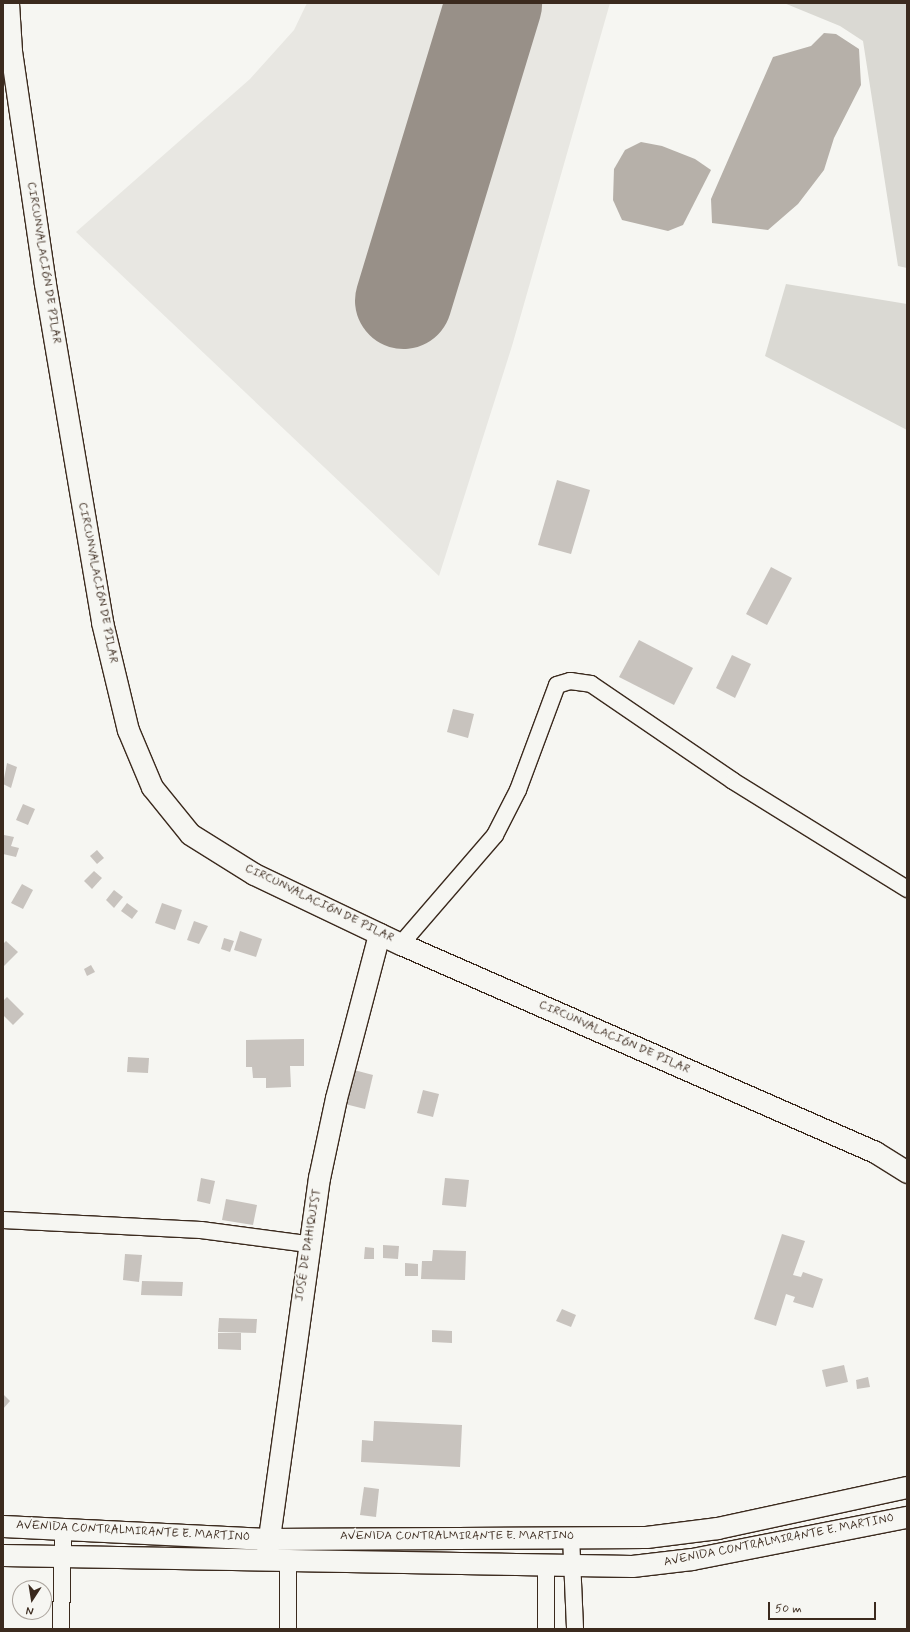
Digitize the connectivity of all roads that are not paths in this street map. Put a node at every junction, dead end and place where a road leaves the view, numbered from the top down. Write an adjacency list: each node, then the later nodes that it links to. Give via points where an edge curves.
1 (8, 3): 3 (main road, CIRCUNVALACIÓN DE PILAR, via 11,51 45,284 102,622 128,730 152,787 190,834 254,874)
2 (907, 889): 4 (street, via 733,781 597,687 570,681 557,685 518,790 495,835)
3 (379, 934): 4 (main road, CIRCUNVALACIÓN DE PILAR); 7 (main road, JOSÉ DE DAHIQUIST, via 336,1098)
4 (402, 944): 5 (main road, CIRCUNVALACIÓN DE PILAR, via 875,1152)
5 (907, 1172)
6 (3, 1220): 7 (street, via 201,1230)
7 (308, 1244): 13 (main road, JOSÉ DE DAHIQUIST)
8 (907, 1487): 12 (main road, AVENIDA CONTRALMIRANTE E. MARTINO, via 681,1534)
9 (907, 1517): 19 (main road, AVENIDA CONTRALMIRANTE E. MARTINO, via 692,1559 632,1566)
10 (3, 1526): 11 (main road, AVENIDA CONTRALMIRANTE E. MARTINO)
11 (63, 1528): 13 (main road, AVENIDA CONTRALMIRANTE E. MARTINO); 15 (street)
12 (571, 1536): 13 (main road, AVENIDA CONTRALMIRANTE E. MARTINO); 19 (street)
13 (267, 1539): 16 (main road, JOSÉ DE DAHIQUIST)
14 (3, 1555): 15 (main road, AVENIDA CONTRALMIRANTE E. MARTINO)
15 (62, 1555): 16 (main road, AVENIDA CONTRALMIRANTE E. MARTINO); 20 (street)
16 (267, 1561): 17 (main road, AVENIDA CONTRALMIRANTE E. MARTINO)
17 (288, 1561): 18 (main road, AVENIDA CONTRALMIRANTE E. MARTINO); 21 (street)
18 (546, 1567): 19 (main road, AVENIDA CONTRALMIRANTE E. MARTINO); 22 (street)
19 (571, 1568): 23 (street)
20 (61, 1629)
21 (288, 1629)
22 (546, 1629)
23 (575, 1629)

